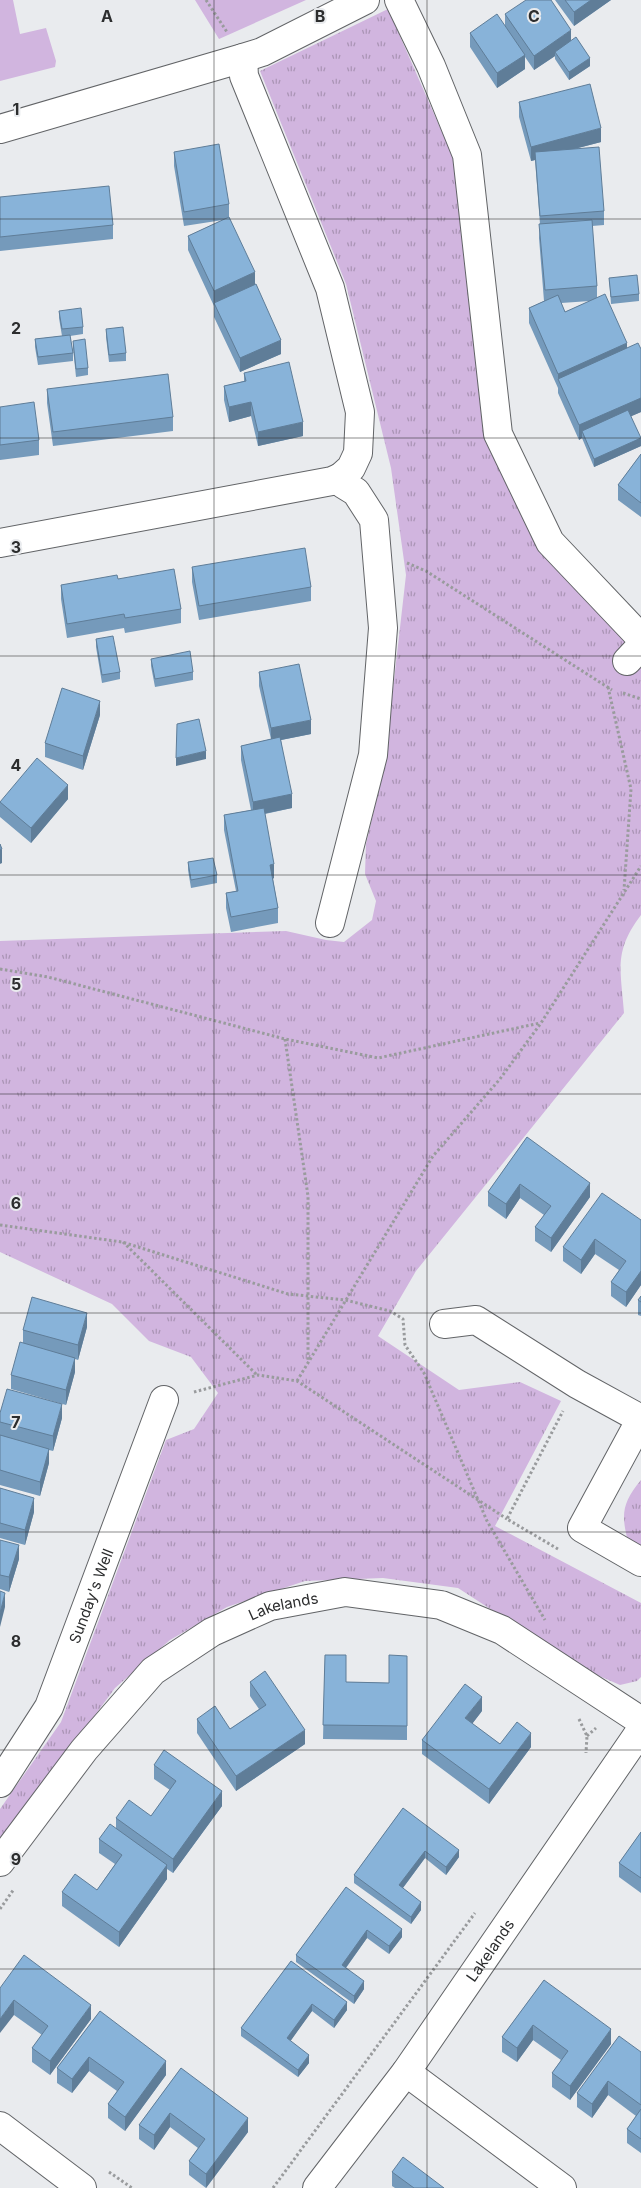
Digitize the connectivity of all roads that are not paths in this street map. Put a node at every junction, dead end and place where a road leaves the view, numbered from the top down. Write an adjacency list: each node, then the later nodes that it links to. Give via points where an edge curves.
1 (364, 0): 3 (street, via 262,52)
2 (399, 0): 7 (street, via 432,66 467,155 498,434 550,542)
3 (243, 58): 4 (street); 5 (street, via 244,76 330,288 360,412 358,453 351,468)
4 (0, 129)
5 (341, 477): 6 (street); 8 (street, via 343,484 356,492 374,520 383,628 373,755)
6 (0, 542)
7 (641, 638)
8 (330, 923)
9 (444, 1324): 11 (street, via 476,1320 577,1384)
10 (164, 1400): 15 (street, Sunday's Well, via 50,1707)
11 (641, 1419): 12 (street, via 582,1528)
12 (641, 1562)
13 (641, 1721): 16 (street, Lakelands, via 502,1630 441,1605 346,1592 270,1606 212,1632 153,1671 84,1750)
14 (641, 1730): 17 (street, Lakelands)
15 (0, 1783)
16 (0, 1862)
17 (406, 2072): 20 (street, Lakelands); 21 (street)
18 (0, 2126): 19 (street)
19 (82, 2188)
20 (317, 2188)
21 (562, 2188)

